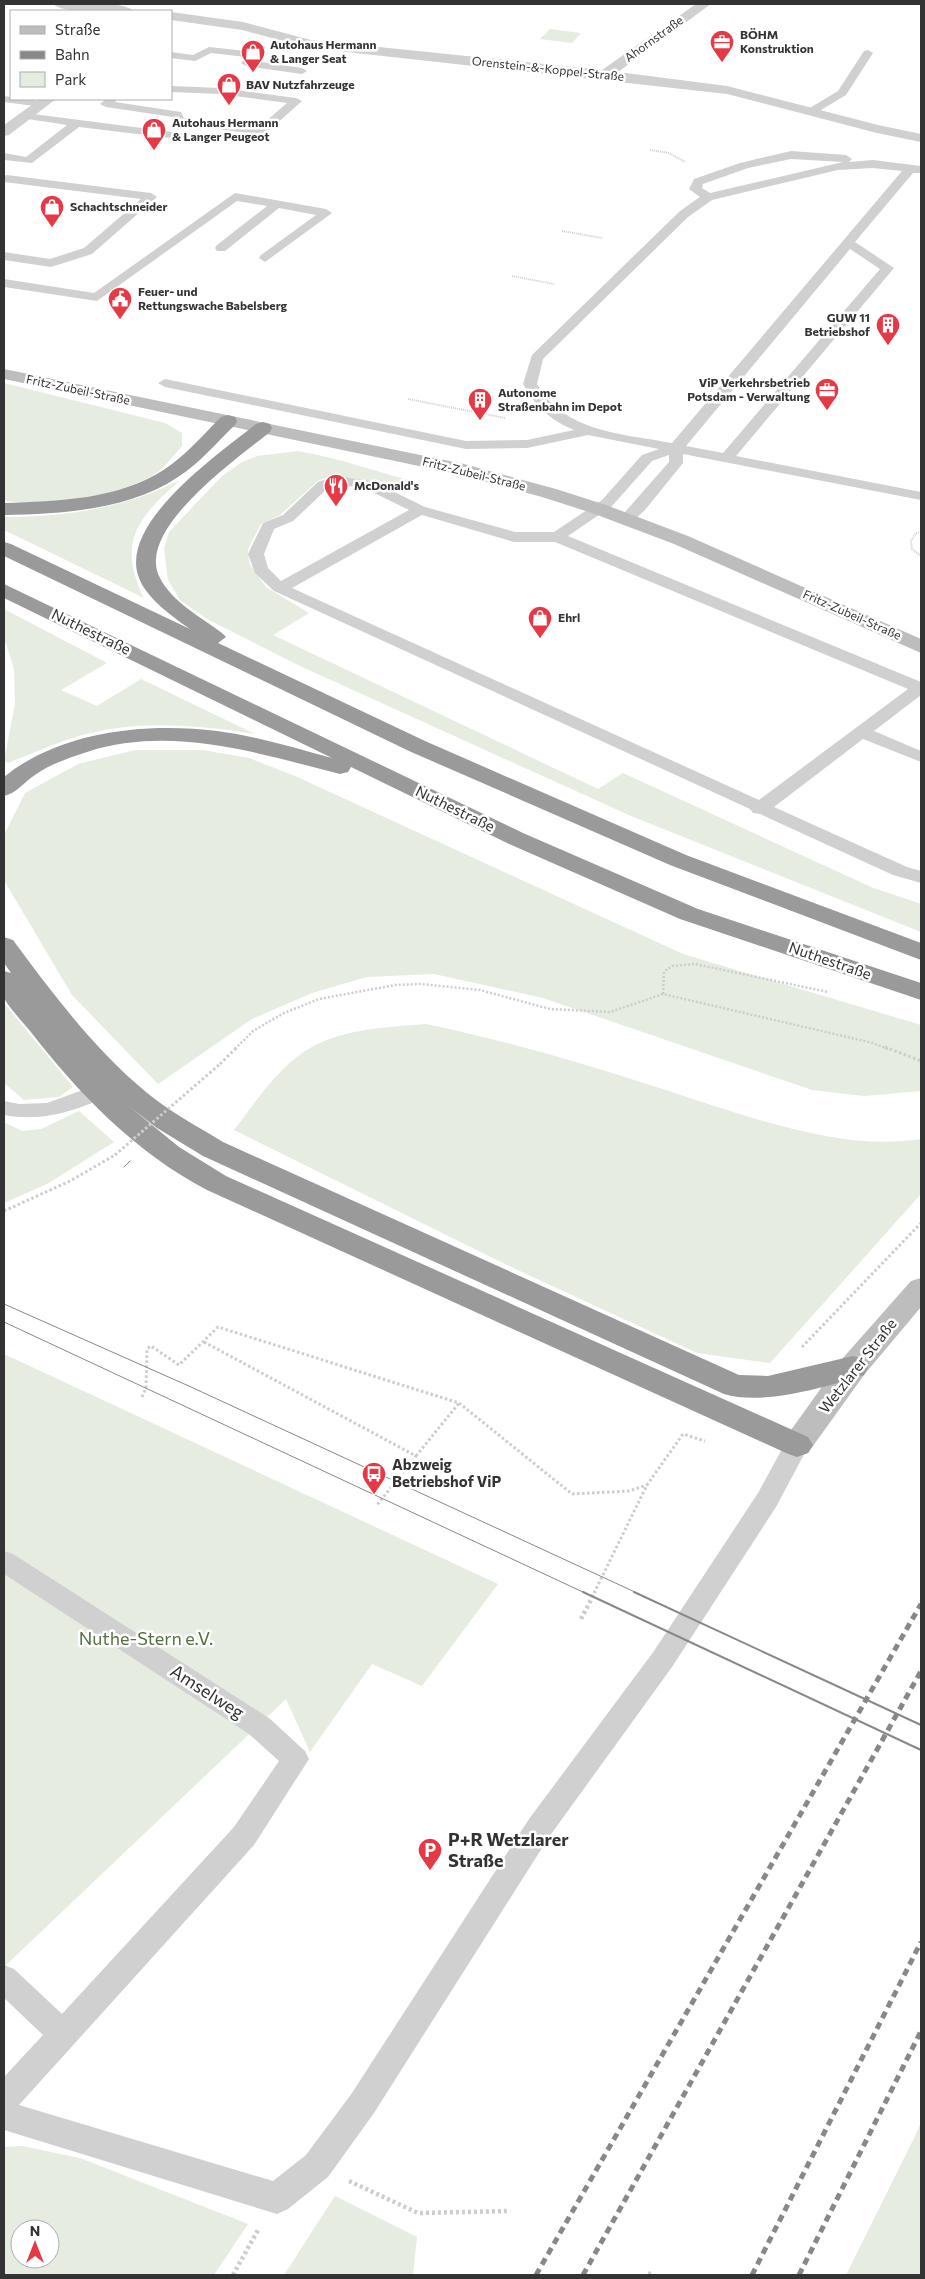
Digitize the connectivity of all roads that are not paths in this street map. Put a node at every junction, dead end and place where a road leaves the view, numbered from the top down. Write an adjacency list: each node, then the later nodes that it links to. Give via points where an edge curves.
1 (62, 4): 4 (street)
2 (191, 4): 5 (street)
3 (704, 4): 9 (street, Ahornstraße)
4 (117, 10)
5 (172, 17): 9 (street, Orenstein-&-Koppel-Straße, via 243,26 310,44)
6 (868, 53): 14 (lane, via 842,93)
7 (172, 55): 8 (lane, via 194,58 208,50 254,55 246,63)
8 (302, 71)
9 (605, 75): 14 (street, Orenstein-&-Koppel-Straße, via 727,90)
10 (172, 89): 12 (lane, via 220,91 296,101 261,132 180,121 176,114 106,104)
11 (24, 100): 13 (lane)
12 (111, 100)
13 (45, 101): 15 (street)
14 (812, 111): 18 (street, Orenstein-&-Koppel-Straße)
15 (25, 116): 16 (lane); 17 (street)
16 (78, 123): 19 (lane); 20 (lane, via 28,161)
17 (4, 132)
18 (921, 138)
19 (213, 140)
20 (4, 157)
21 (873, 164): 22 (lane); 24 (lane, via 838,166); 24 (lane, via 815,155 789,155 698,182 695,189)
22 (916, 170): 26 (lane)
23 (5, 180): 28 (lane, via 150,198 88,252 51,263)
24 (708, 197): 35 (lane, via 684,214 536,358 530,384 539,402 556,417)
25 (276, 204): 27 (lane); 29 (lane, via 326,213); 30 (lane, via 235,198 97,298)
26 (847, 242): 36 (lane); 37 (lane, via 888,268)
27 (221, 248)
28 (4, 256)
29 (265, 258)
30 (4, 283)
31 (4, 374): 33 (street, Fritz-Zubeil-Straße)
32 (165, 383): 35 (lane, via 466,445 500,448 562,439)
33 (228, 421): 34 (street, Fritz-Zubeil-Straße); 39 (highway, via 171,474 150,484 87,503)
34 (263, 428): 40 (street, Fritz-Zubeil-Straße, via 464,470); 48 (highway, via 198,482 164,516 146,546 147,575 163,598)
35 (588, 431): 36 (lane)
36 (676, 448): 37 (lane); 40 (lane, via 647,458 613,498); 42 (lane, via 676,463)
37 (727, 457): 38 (lane)
38 (921, 496)
39 (4, 509)
40 (599, 509): 42 (street, Fritz-Zubeil-Straße); 43 (lane)
41 (420, 510): 43 (lane, via 514,537); 45 (lane); 45 (lane, via 367,484 335,480 323,485 288,518 268,526 256,554 261,570)
42 (626, 520): 47 (street, Fritz-Zubeil-Straße, via 760,573)
43 (557, 537): 49 (lane)
44 (4, 548): 48 (highway)
45 (280, 588): 54 (lane)
46 (4, 590): 52 (highway, Nuthestraße)
47 (921, 646)
48 (264, 674): 57 (highway, via 417,746 678,860)
49 (920, 688): 50 (lane)
50 (862, 732): 51 (lane); 54 (lane)
51 (921, 757)
52 (408, 786): 53 (highway, via 244,742 195,736 138,736 91,744 47,757 14,777); 59 (highway, Nuthestraße, via 515,838 690,914)
53 (4, 789)
54 (759, 808): 55 (lane, via 900,871)
55 (921, 877)
56 (4, 945): 60 (highway, via 92,1056)
57 (921, 952)
58 (4, 979): 60 (highway, via 22,1005)
59 (921, 992)
60 (109, 1088): 61 (lane, via 57,1110 29,1113); 63 (highway, via 213,1149 735,1386 768,1386); 64 (highway, via 138,1132 199,1173)
61 (4, 1108)
62 (921, 1288): 63 (street, Wetzlarer Straße)
63 (854, 1367): 64 (street, Wetzlarer Straße)
64 (797, 1445): 69 (lane, via 767,1500 663,1660 539,1828 363,2104 317,2166 277,2198)
65 (4, 1560): 67 (lane, Amselweg, via 259,1726 295,1759 244,1836)
66 (4, 1979): 67 (lane)
67 (63, 2034): 68 (lane)
68 (4, 2099)
69 (4, 2115)

